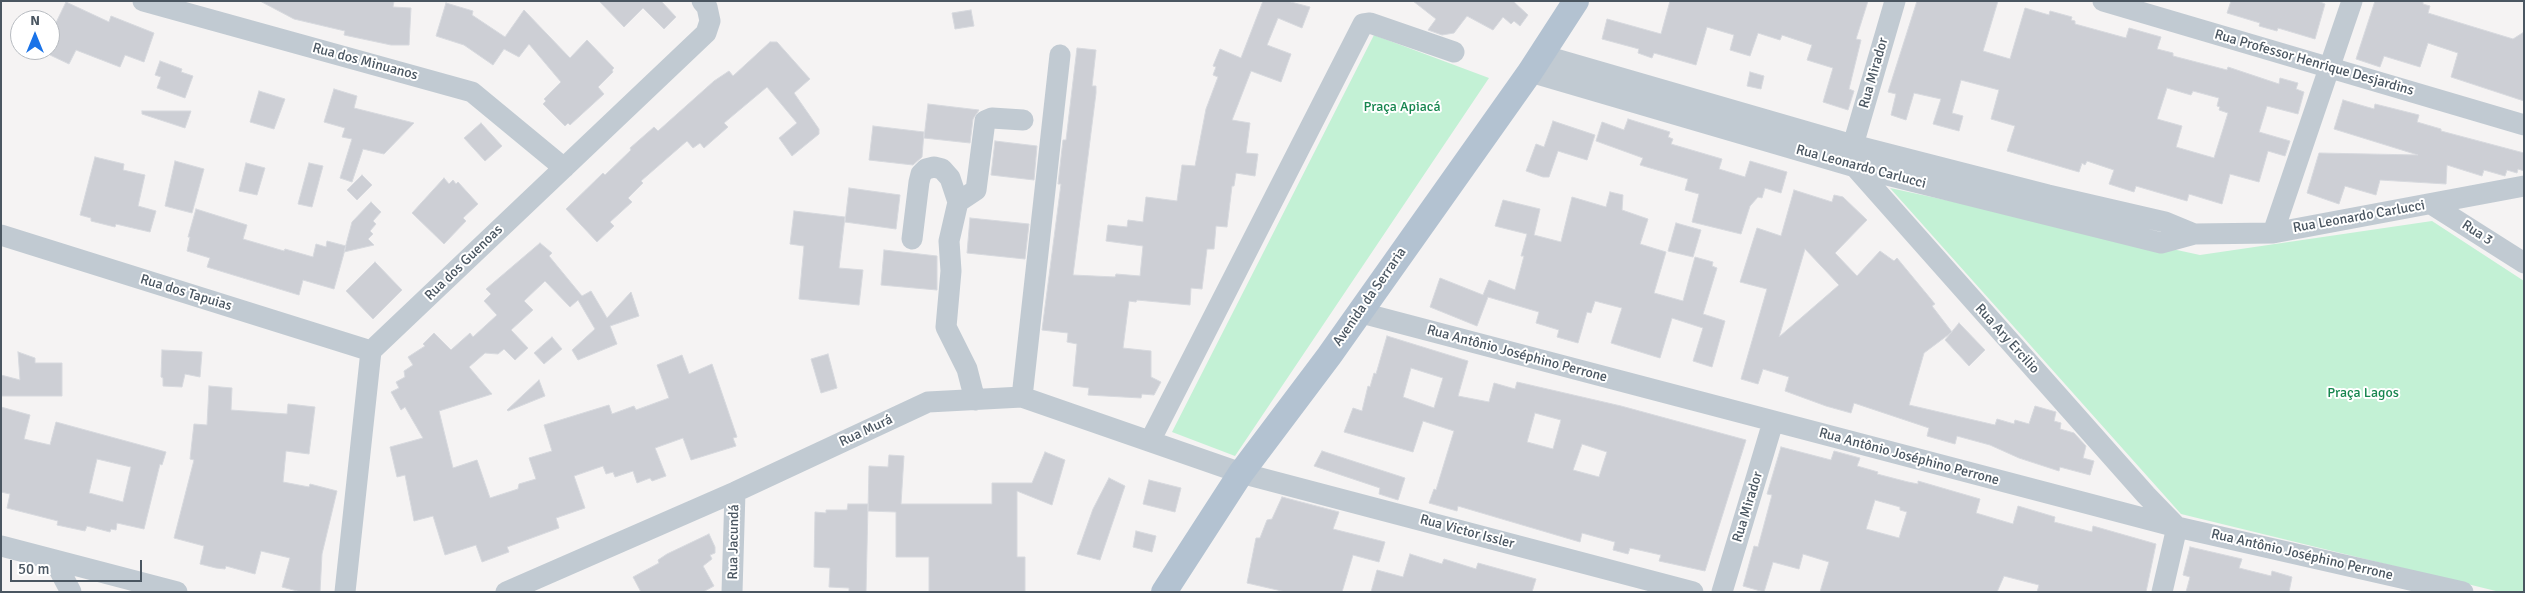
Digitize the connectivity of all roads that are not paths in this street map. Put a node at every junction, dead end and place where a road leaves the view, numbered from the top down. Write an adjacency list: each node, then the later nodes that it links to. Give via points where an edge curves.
1 (143, 1): 15 (street, Rua dos Minuanos, via 472,92)
2 (702, 1): 15 (street, Rua dos Guenoas, via 710,20 706,33)
3 (1576, 1): 9 (main road, Avenida da Serraria)
4 (1895, 1): 13 (street, Rua Mirador)
5 (2103, 1): 10 (street, Rua Professor Henrique Desjardins)
6 (2352, 1): 10 (street)
7 (1454, 52): 29 (street, via 1370,23 1360,27)
8 (1060, 55): 26 (street)
9 (1536, 63): 13 (street, Rua Leonardo Carlucci); 14 (street, Rua Leonardo Carlucci); 24 (main road, Avenida da Serraria)
10 (2330, 67): 12 (street, Rua Professor Henrique Desjardins); 19 (street)
11 (1023, 120): 17 (street, via 992,118 985,121 976,190)
12 (2524, 125)
13 (1853, 145): 14 (street); 20 (street, Rua Leonardo Carlucci, via 2165,222)
14 (1855, 167): 20 (street, Rua Leonardo Carlucci, via 2161,243); 32 (street, Rua Ary Ercilio)
15 (564, 168): 25 (street, Rua dos Guenoas)
16 (2524, 186): 18 (street, Rua Leonardo Carlucci)
17 (958, 202): 22 (street, via 950,178 942,169 926,169 920,182); 27 (street, via 948,242 950,270 946,324 967,368)
18 (2431, 204): 19 (street, Rua Leonardo Carlucci); 23 (street, Rua 3)
19 (2273, 233): 20 (street, Rua Leonardo Carlucci)
20 (2194, 234)
21 (1, 235): 25 (street, Rua dos Tapuias)
22 (912, 239)
23 (2524, 263)
24 (1358, 312): 28 (street, Rua Antônio Joséphino Perrone); 30 (main road, Avenida da Serraria)
25 (371, 352): 37 (street)
26 (1022, 397): 27 (street, Rua Murá); 29 (street, Rua Murá)
27 (974, 400): 31 (street, Rua Murá, via 928,402)
28 (1773, 422): 32 (street, Rua Antônio Joséphino Perrone); 42 (street, Rua Mirador)
29 (1150, 441): 30 (street, Rua Murá)
30 (1241, 473): 40 (main road, Avenida da Serraria); 41 (street, Rua Victor Issler)
31 (735, 492): 38 (street, Rua Murá); 39 (street, Rua Jacundá)
32 (2177, 527): 43 (street); 44 (street, Rua Antônio Joséphino Perrone)
33 (1, 546): 34 (street)
34 (54, 560): 35 (street); 36 (street)
35 (71, 592)
36 (177, 592)
37 (345, 592)
38 (506, 592)
39 (732, 592)
40 (1164, 592)
41 (1693, 592)
42 (1722, 592)
43 (2162, 592)
44 (2463, 592)

